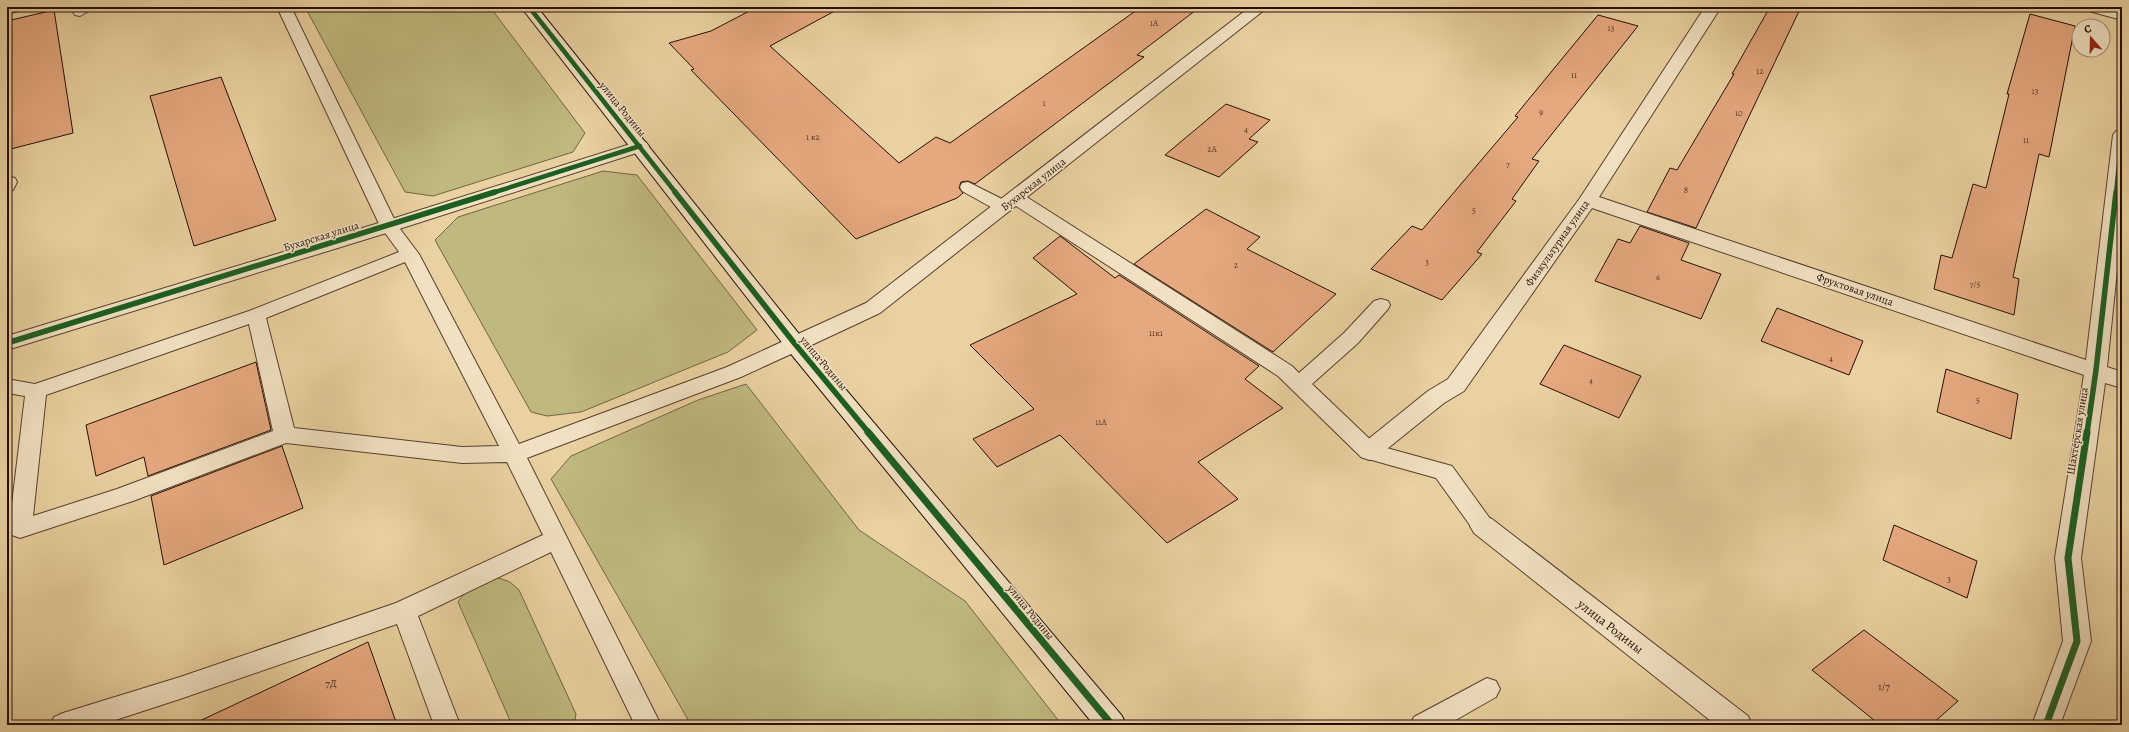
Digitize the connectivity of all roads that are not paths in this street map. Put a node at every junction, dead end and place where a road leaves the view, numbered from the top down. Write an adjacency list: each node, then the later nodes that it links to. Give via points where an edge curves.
1 (17, 7): 7 (lane)
2 (284, 7): 16 (lane)
3 (529, 7): 10 (street, улица Родины)
4 (1260, 7): 15 (street, Бухарская улица)
5 (1713, 7): 14 (street, Физкультурная улица)
6 (2090, 7): 8 (street)
7 (7, 10)
8 (2122, 15)
9 (2122, 135): 22 (street, Шахтёрская улица)
10 (640, 146): 16 (street, Бухарская улица); 21 (street, улица Родины)
11 (7, 181): 12 (lane)
12 (7, 186)
13 (968, 188): 15 (lane)
14 (1588, 200): 22 (street, Фруктовая улица); 28 (street, Физкультурная улица, via 1456,385 1436,397)
15 (1010, 202): 21 (street, Бухарская улица, via 873,308); 24 (lane, via 1285,371)
16 (389, 226): 17 (lane); 20 (street, Бухарская улица)
17 (410, 254): 19 (lane); 29 (lane)
18 (1381, 305): 24 (lane, via 1351,338)
19 (256, 315): 26 (lane); 27 (lane)
20 (7, 343)
21 (795, 344): 29 (lane, via 734,372); 37 (street, улица Родины)
22 (2096, 370): 23 (street, Фруктовая улица); 40 (street, Шахтёрская улица, via 2068,558 2077,641)
23 (2122, 380)
24 (1299, 384): 28 (lane)
25 (7, 386): 26 (lane)
26 (36, 391): 27 (lane, via 20,530 124,495)
27 (285, 435): 29 (lane, via 462,455)
28 (1369, 451): 30 (lane, via 1444,472)
29 (514, 454): 31 (lane)
30 (1483, 526): 39 (street, улица Родины)
31 (556, 539): 32 (lane); 36 (lane)
32 (404, 611): 34 (lane, via 180,688); 35 (lane)
33 (1486, 689): 38 (lane)
34 (63, 725)
35 (447, 725)
36 (648, 725)
37 (1112, 725)
38 (1423, 725)
39 (1738, 725)
40 (2046, 725)

